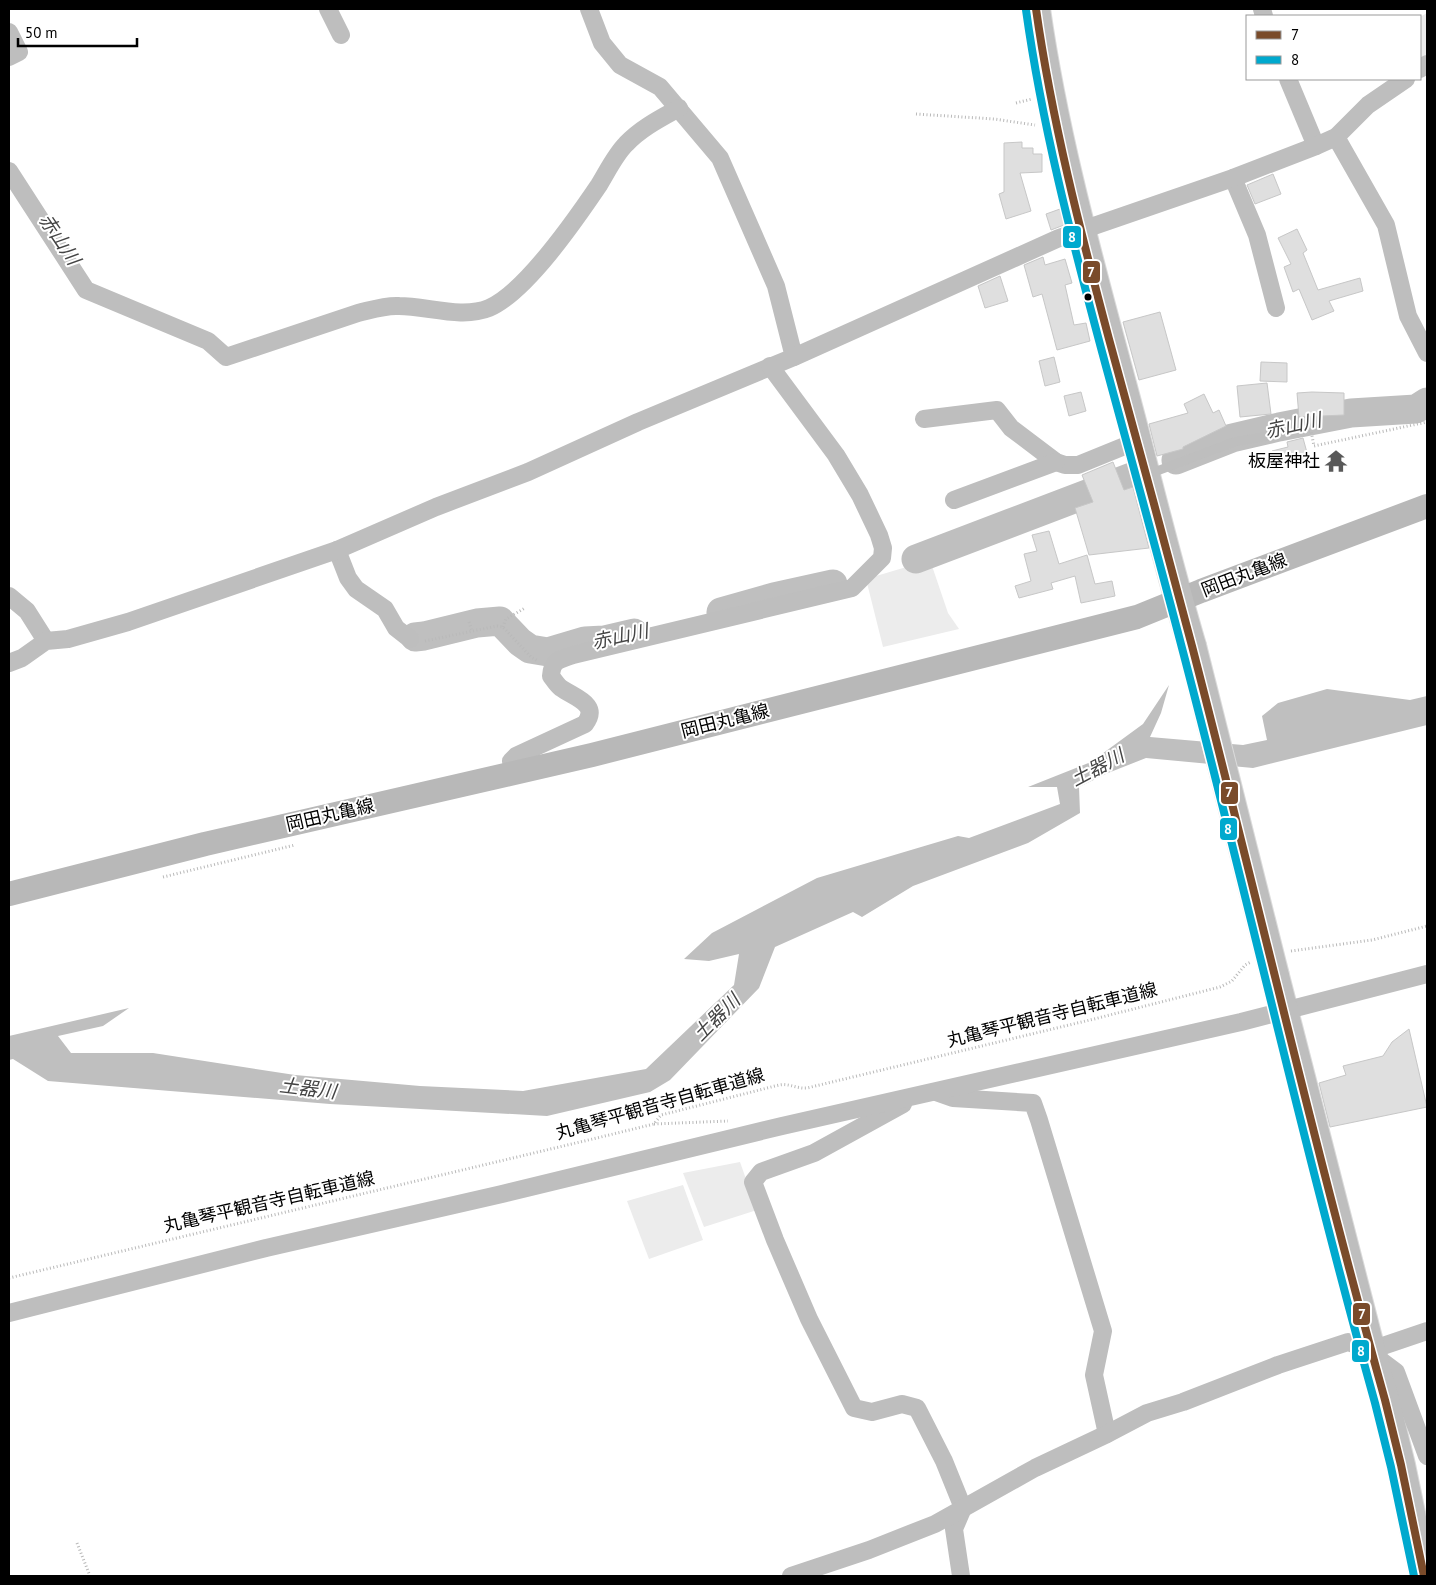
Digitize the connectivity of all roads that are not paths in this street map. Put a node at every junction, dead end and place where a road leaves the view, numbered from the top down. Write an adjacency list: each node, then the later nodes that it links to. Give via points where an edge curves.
1 (329, 9): 5 (street)
2 (589, 9): 9 (street, via 602,42 620,65 660,87)
3 (1036, 9): 14 (main road, via 1056,128)
4 (9, 32): 6 (street, via 19,52)
5 (341, 36)
6 (9, 57)
7 (1288, 80): 11 (street)
8 (1405, 80): 10 (street, via 1368,105)
9 (679, 108): 12 (street, via 625,144 582,210 524,282 487,309 459,312 398,306 380,308 226,357 208,341 86,290); 17 (street, via 720,158 776,286)
10 (1336, 137): 11 (street); 16 (street, via 1386,225 1408,316)
11 (1316, 146): 13 (street)
12 (9, 171)
13 (1233, 178): 14 (street); 15 (street, via 1257,235)
14 (1080, 231): 17 (street); 21 (main road)
15 (1276, 308)
16 (1427, 353)
17 (794, 357): 18 (street)
18 (770, 366): 26 (street, via 528,472); 32 (street, via 836,455 855,487 884,548 882,558 852,588 557,660 551,676 560,687 584,703 590,710 590,718 585,724 516,756 511,761)
19 (924, 419): 22 (street, via 997,410 1011,428)
20 (1291, 432): 23 (lane, via 1234,442)
21 (1137, 441): 22 (street, via 1078,465); 23 (main road)
22 (1056, 462): 24 (street)
23 (1146, 475): 28 (main road)
24 (954, 500)
25 (1427, 506): 28 (main road, 岡田丸亀線)
26 (337, 550): 29 (street, via 356,589 385,609 396,628); 30 (street, via 128,622)
27 (9, 596): 30 (street, via 26,611)
28 (1179, 601): 32 (main road, 岡田丸亀線, via 1137,617 592,755); 35 (main road, bridge)
29 (410, 639)
30 (46, 641): 31 (street)
31 (9, 663)
32 (513, 772): 33 (main road, 岡田丸亀線)
33 (9, 894)
34 (1427, 974): 35 (street)
35 (1283, 1010): 36 (street); 39 (main road)
36 (928, 1093): 37 (street, via 266,1248); 40 (street, via 953,1098 1033,1103 1103,1331 1094,1376); 42 (street, via 814,1154 761,1172 753,1182 808,1319 854,1408 872,1412 902,1404 917,1408)
37 (9, 1312)
38 (1427, 1331): 39 (street)
39 (1371, 1352): 40 (street, via 1348,1342 1147,1413); 41 (street, via 1396,1372); 45 (main road, via 1401,1465)
40 (1107, 1434): 42 (street, via 1035,1468)
41 (1427, 1456)
42 (963, 1508): 43 (street, via 910,1534); 44 (street, via 954,1528)
43 (791, 1576)
44 (961, 1576)
45 (1424, 1576)

